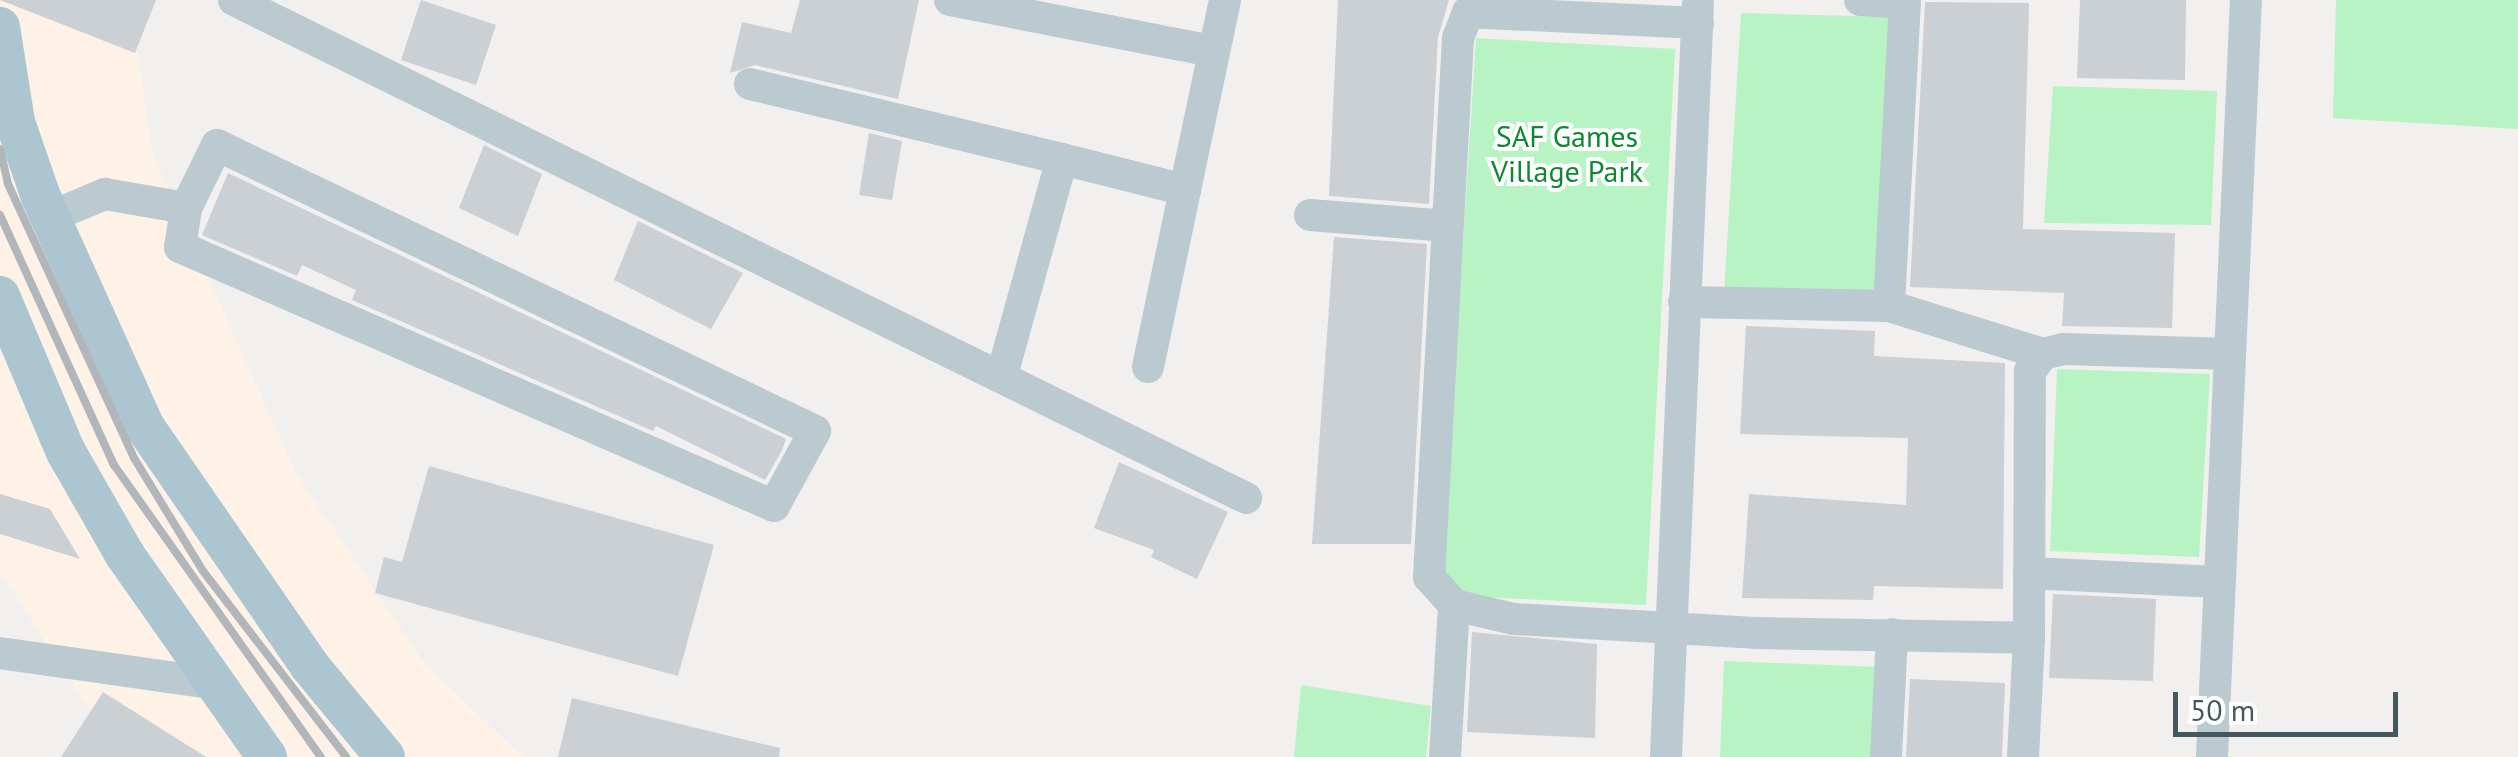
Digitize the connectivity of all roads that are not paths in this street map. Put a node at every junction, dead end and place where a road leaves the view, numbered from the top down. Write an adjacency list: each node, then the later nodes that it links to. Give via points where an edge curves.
1 (234, 0): 24 (street)
2 (950, 0): 10 (street)
3 (1224, 0): 10 (street)
4 (1860, 0): 6 (street)
5 (2246, 0): 22 (street)
6 (1909, 1): 20 (street)
7 (1469, 6): 8 (street); 17 (street, via 1458,38)
8 (1698, 11): 19 (street)
9 (0, 27): 16 (main road, via 15,122)
10 (1212, 51): 13 (street)
11 (750, 84): 12 (street)
12 (1062, 158): 13 (street); 24 (street)
13 (1185, 190): 23 (street)
14 (186, 208): 14 (street, via 180,247 774,506 815,431 217,144); 16 (street, via 105,194)
15 (1310, 216): 17 (street)
16 (50, 218): 35 (main road, via 146,427 310,665)
17 (1448, 226): 28 (street, via 1429,576)
18 (0, 296): 33 (main road, via 66,452 126,555)
19 (1684, 302): 20 (street); 29 (street)
20 (1889, 306): 21 (street)
21 (2043, 354): 22 (street); 26 (street, via 2030,371)
22 (2230, 354): 27 (street)
23 (1148, 367)
24 (1002, 375): 25 (street)
25 (1246, 498)
26 (2030, 572): 27 (street); 31 (street)
27 (2218, 582): 40 (street)
28 (1454, 605): 29 (street, via 1514,619); 36 (street)
29 (1669, 628): 30 (street); 37 (street)
30 (1892, 634): 31 (street); 38 (street)
31 (2028, 638): 39 (street)
32 (0, 653): 33 (street)
33 (219, 684): 34 (main road)
34 (267, 757)
35 (385, 757)
36 (1445, 757)
37 (1666, 757)
38 (1886, 757)
39 (2024, 757)
40 (2212, 757)

